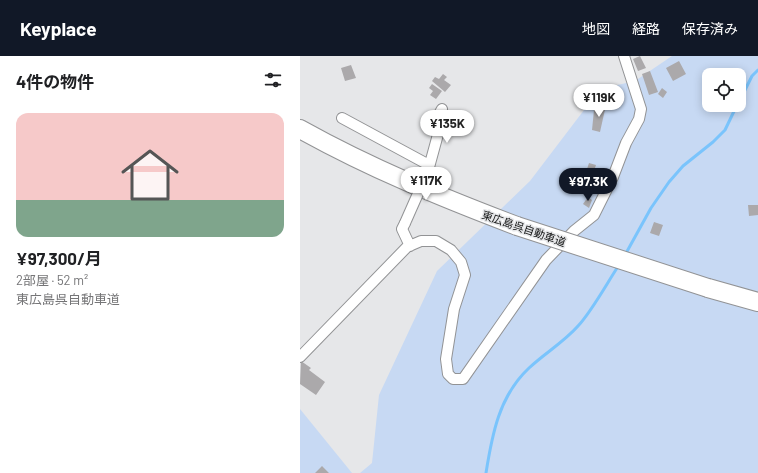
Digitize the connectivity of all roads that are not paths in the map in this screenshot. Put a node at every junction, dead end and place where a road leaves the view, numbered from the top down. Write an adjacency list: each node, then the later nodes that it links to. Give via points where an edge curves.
1 (624, 56): 6 (street, via 641,109 639,119 594,215 574,231 546,260 462,379 453,379 448,374 446,360 454,309 465,275 461,262 452,250 436,241 421,241)
2 (442, 109): 5 (street, via 437,118 440,127)
3 (342, 118): 5 (street)
4 (300, 129): 7 (highway, 東広島呉自動車道, bridge, via 376,169 458,204 518,226)
5 (428, 168): 6 (street, bridge, via 402,229)
6 (410, 246): 8 (street)
7 (758, 302)
8 (300, 357)

